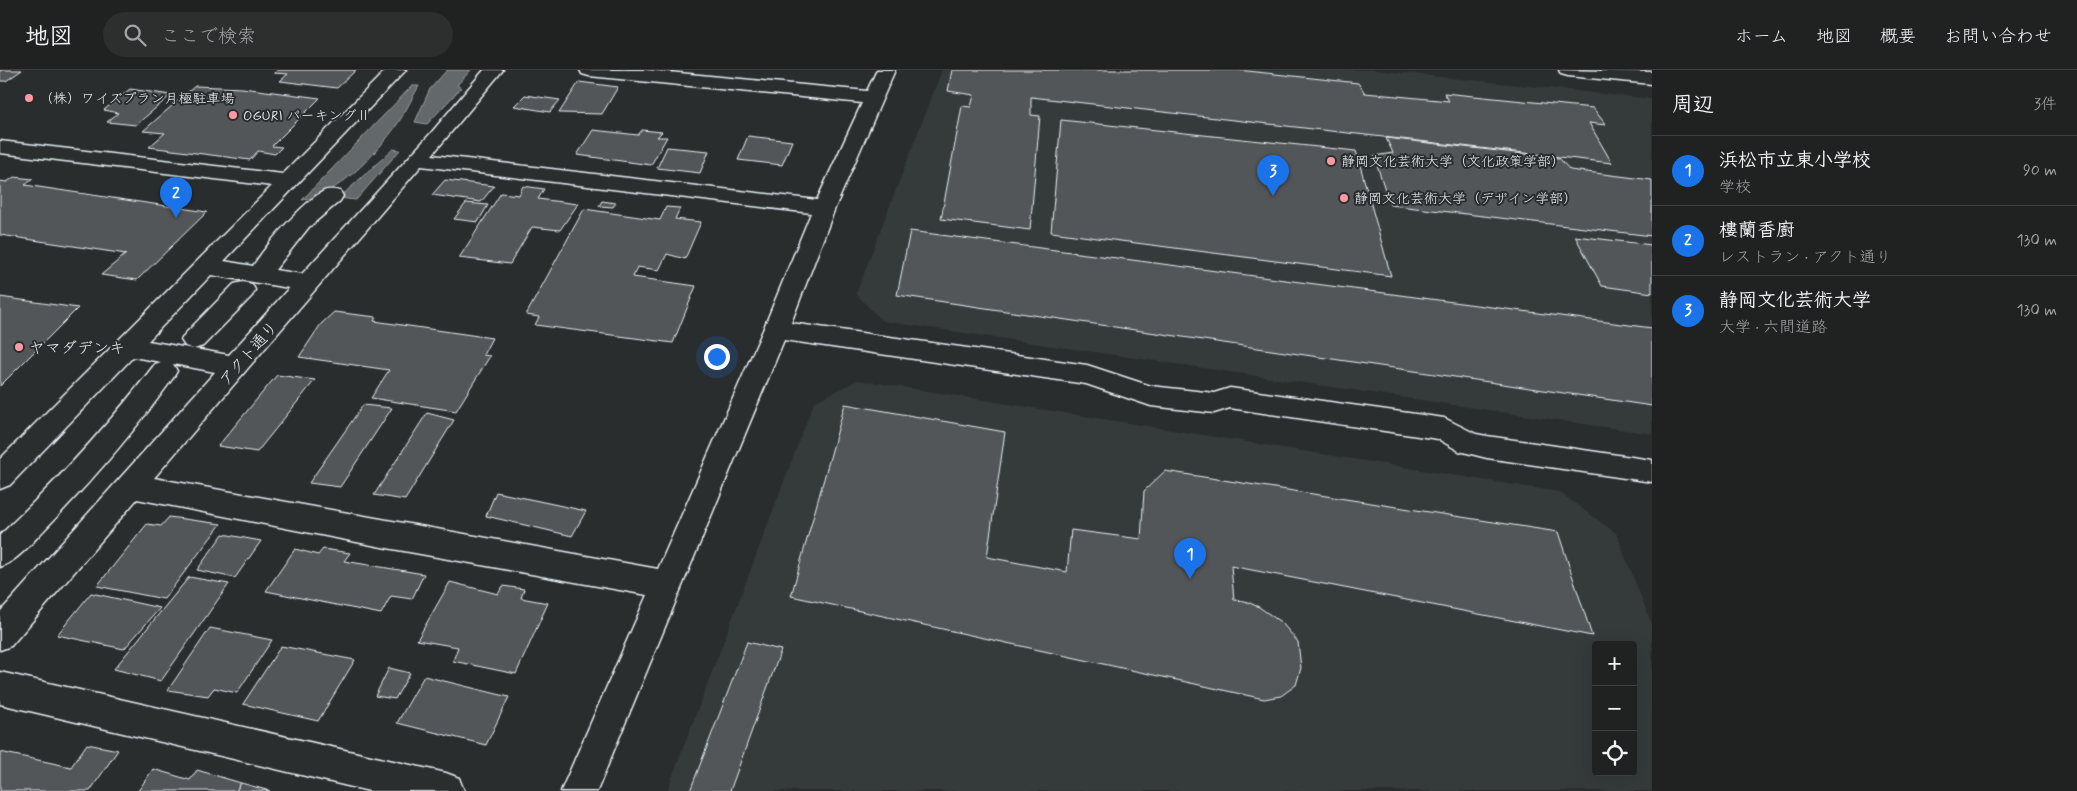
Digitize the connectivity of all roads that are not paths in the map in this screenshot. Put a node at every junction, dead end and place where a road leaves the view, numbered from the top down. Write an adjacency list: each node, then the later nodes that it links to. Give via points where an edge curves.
1 (398, 70): 10 (street)
2 (494, 70): 9 (street, アクト通り)
3 (589, 70): 7 (street)
4 (886, 70): 7 (street)
5 (1568, 70): 6 (street)
6 (1652, 78)
7 (875, 98): 12 (street)
8 (0, 147): 10 (street)
9 (416, 159): 12 (street); 15 (street, アクト通り)
10 (288, 181): 13 (street)
11 (332, 196): 14 (street, via 301,222)
12 (824, 208): 17 (street)
13 (205, 266): 15 (street); 19 (street)
14 (264, 268)
15 (307, 283): 20 (street, アクト通り)
16 (243, 290): 18 (street)
17 (776, 330): 22 (street, via 1087,375 1151,396 1214,403 1230,398 1444,429 1469,443 1487,447); 26 (street)
18 (194, 340)
19 (127, 346): 20 (street); 23 (street)
20 (236, 366): 24 (street, アクト通り)
21 (164, 371): 25 (street, via 80,472)
22 (1652, 471)
23 (0, 478)
24 (132, 486): 26 (street); 27 (street, アクト通り)
25 (0, 554)
26 (668, 585): 30 (street)
27 (0, 634)
28 (0, 688): 29 (street)
29 (446, 791)
30 (579, 791)

